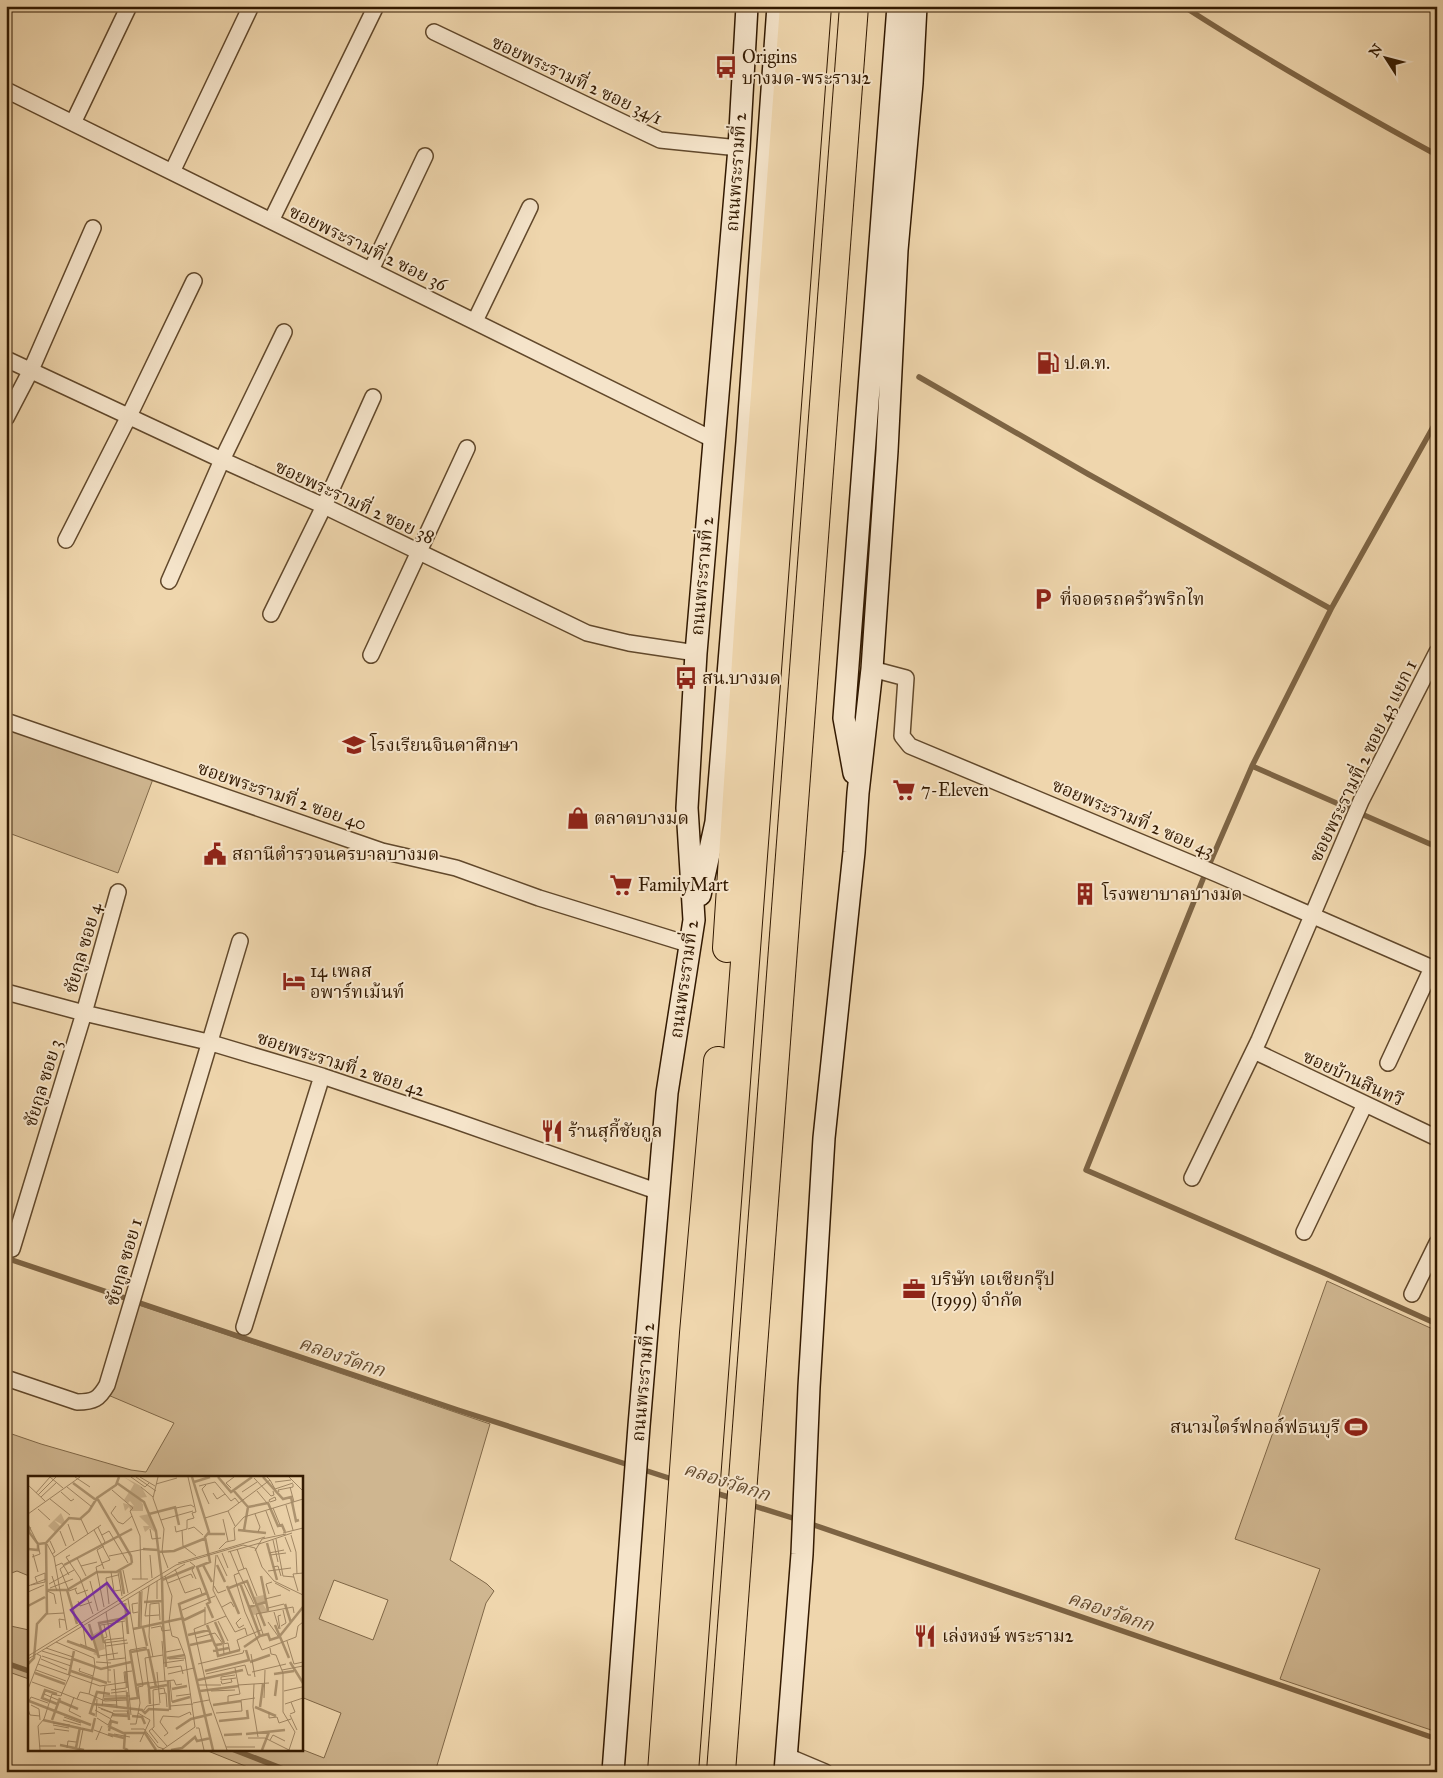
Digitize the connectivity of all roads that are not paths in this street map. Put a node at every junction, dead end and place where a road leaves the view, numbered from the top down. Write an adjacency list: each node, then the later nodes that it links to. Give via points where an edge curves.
1 (129, 6): 14 (street)
2 (250, 6): 17 (street)
3 (376, 6): 19 (street)
4 (747, 6): 15 (main road, ถนนพระรามที่ 2)
5 (778, 6): 46 (main road, via 716,822)
6 (794, 6): 68 (highway, ถนนพระรามที่ 2, via 724,1000 687,1427)
7 (817, 6): 69 (highway)
8 (854, 6): 70 (highway, bridge)
9 (863, 6): 70 (highway, via 742,1544)
10 (898, 6): 43 (main road, via 844,718)
11 (916, 6): 41 (main road, via 897,250)
12 (434, 32): 15 (street, ซอยพระรามที่ 2 ซอย 34/1, via 660,140)
13 (6, 90): 14 (street, ซอยพระรามที่ 2 ซอย 36)
14 (73, 123): 17 (street, ซอยพระรามที่ 2 ซอย 36)
15 (739, 148): 30 (main road, ถนนพระรามที่ 2)
16 (425, 156): 21 (street)
17 (172, 172): 19 (street, ซอยพระรามที่ 2 ซอย 36)
18 (530, 207): 23 (street)
19 (271, 221): 21 (street, ซอยพระรามที่ 2 ซอย 36)
20 (92, 228): 26 (street)
21 (371, 270): 23 (street, ซอยพระรามที่ 2 ซอย 36)
22 (194, 281): 28 (street)
23 (475, 321): 30 (street, ซอยพระรามที่ 2 ซอย 36)
24 (284, 332): 32 (street)
25 (6, 359): 26 (street, ซอยพระรามที่ 2 ซอย 38)
26 (31, 370): 28 (street, ซอยพระรามที่ 2 ซอย 38); 29 (street)
27 (373, 397): 33 (street)
28 (129, 416): 32 (street, ซอยพระรามที่ 2 ซอย 38); 34 (street)
29 (6, 418)
30 (714, 440): 39 (main road, ถนนพระรามที่ 2)
31 (467, 448): 35 (street)
32 (222, 460): 33 (street, ซอยพระรามที่ 2 ซอย 38); 36 (street)
33 (324, 506): 35 (street, ซอยพระรามที่ 2 ซอย 38); 37 (street)
34 (66, 540)
35 (418, 552): 39 (street, ซอยพระรามที่ 2 ซอย 38, via 587,633 629,644); 40 (street)
36 (169, 581)
37 (271, 614)
38 (1437, 652): 45 (street, ซอยพระรามที่ 2 ซอย 43 แยก 1, via 1351,822)
39 (696, 653): 46 (main road, ถนนพระรามที่ 2, via 688,808)
40 (371, 655)
41 (872, 669): 43 (main road); 45 (street, ซอยพระรามที่ 2 ซอย 43, via 906,678 902,736 910,746)
42 (6, 721): 48 (street, ซอยพระรามที่ 2 ซอย 40, via 382,851 456,868 539,898)
43 (858, 793): 66 (main road, via 824,1138 802,1554)
44 (118, 892): 51 (street, ชัยกูล ซอย 4)
45 (1313, 916): 49 (street, ซอยพระรามที่ 2 ซอย 43); 53 (street)
46 (694, 920): 48 (main road, ถนนพระรามที่ 2)
47 (240, 941): 52 (street, ชัยกูล ซอย 1)
48 (691, 944): 59 (main road, ถนนพระรามที่ 2, via 668,1093)
49 (1434, 969): 54 (street)
50 (6, 992): 51 (street, ซอยพระรามที่ 2 ซอย 42)
51 (84, 1014): 52 (street, ซอยพระรามที่ 2 ซอย 42); 62 (street, ชัยกูล ซอย 3)
52 (208, 1042): 55 (street, ซอยพระรามที่ 2 ซอย 42); 65 (street, ชัยกูล ซอย 1, via 107,1385 100,1396 89,1402 77,1402)
53 (1254, 1051): 56 (street, ซอยบ้านสินทวี); 58 (street)
54 (1388, 1063)
55 (322, 1076): 59 (street, ซอยพระรามที่ 2 ซอย 42); 64 (street)
56 (1365, 1104): 57 (street, ซอยบ้านสินทวี); 60 (street)
57 (1437, 1138)
58 (1192, 1178)
59 (659, 1192): 67 (main road, ถนนพระรามที่ 2)
60 (1304, 1232)
61 (1437, 1243): 63 (street)
62 (12, 1249)
63 (1412, 1294)
64 (244, 1327)
65 (6, 1378)
66 (786, 1764): 71 (street)
67 (613, 1772)
68 (662, 1772)
69 (684, 1772)
70 (721, 1772)
71 (825, 1772)

